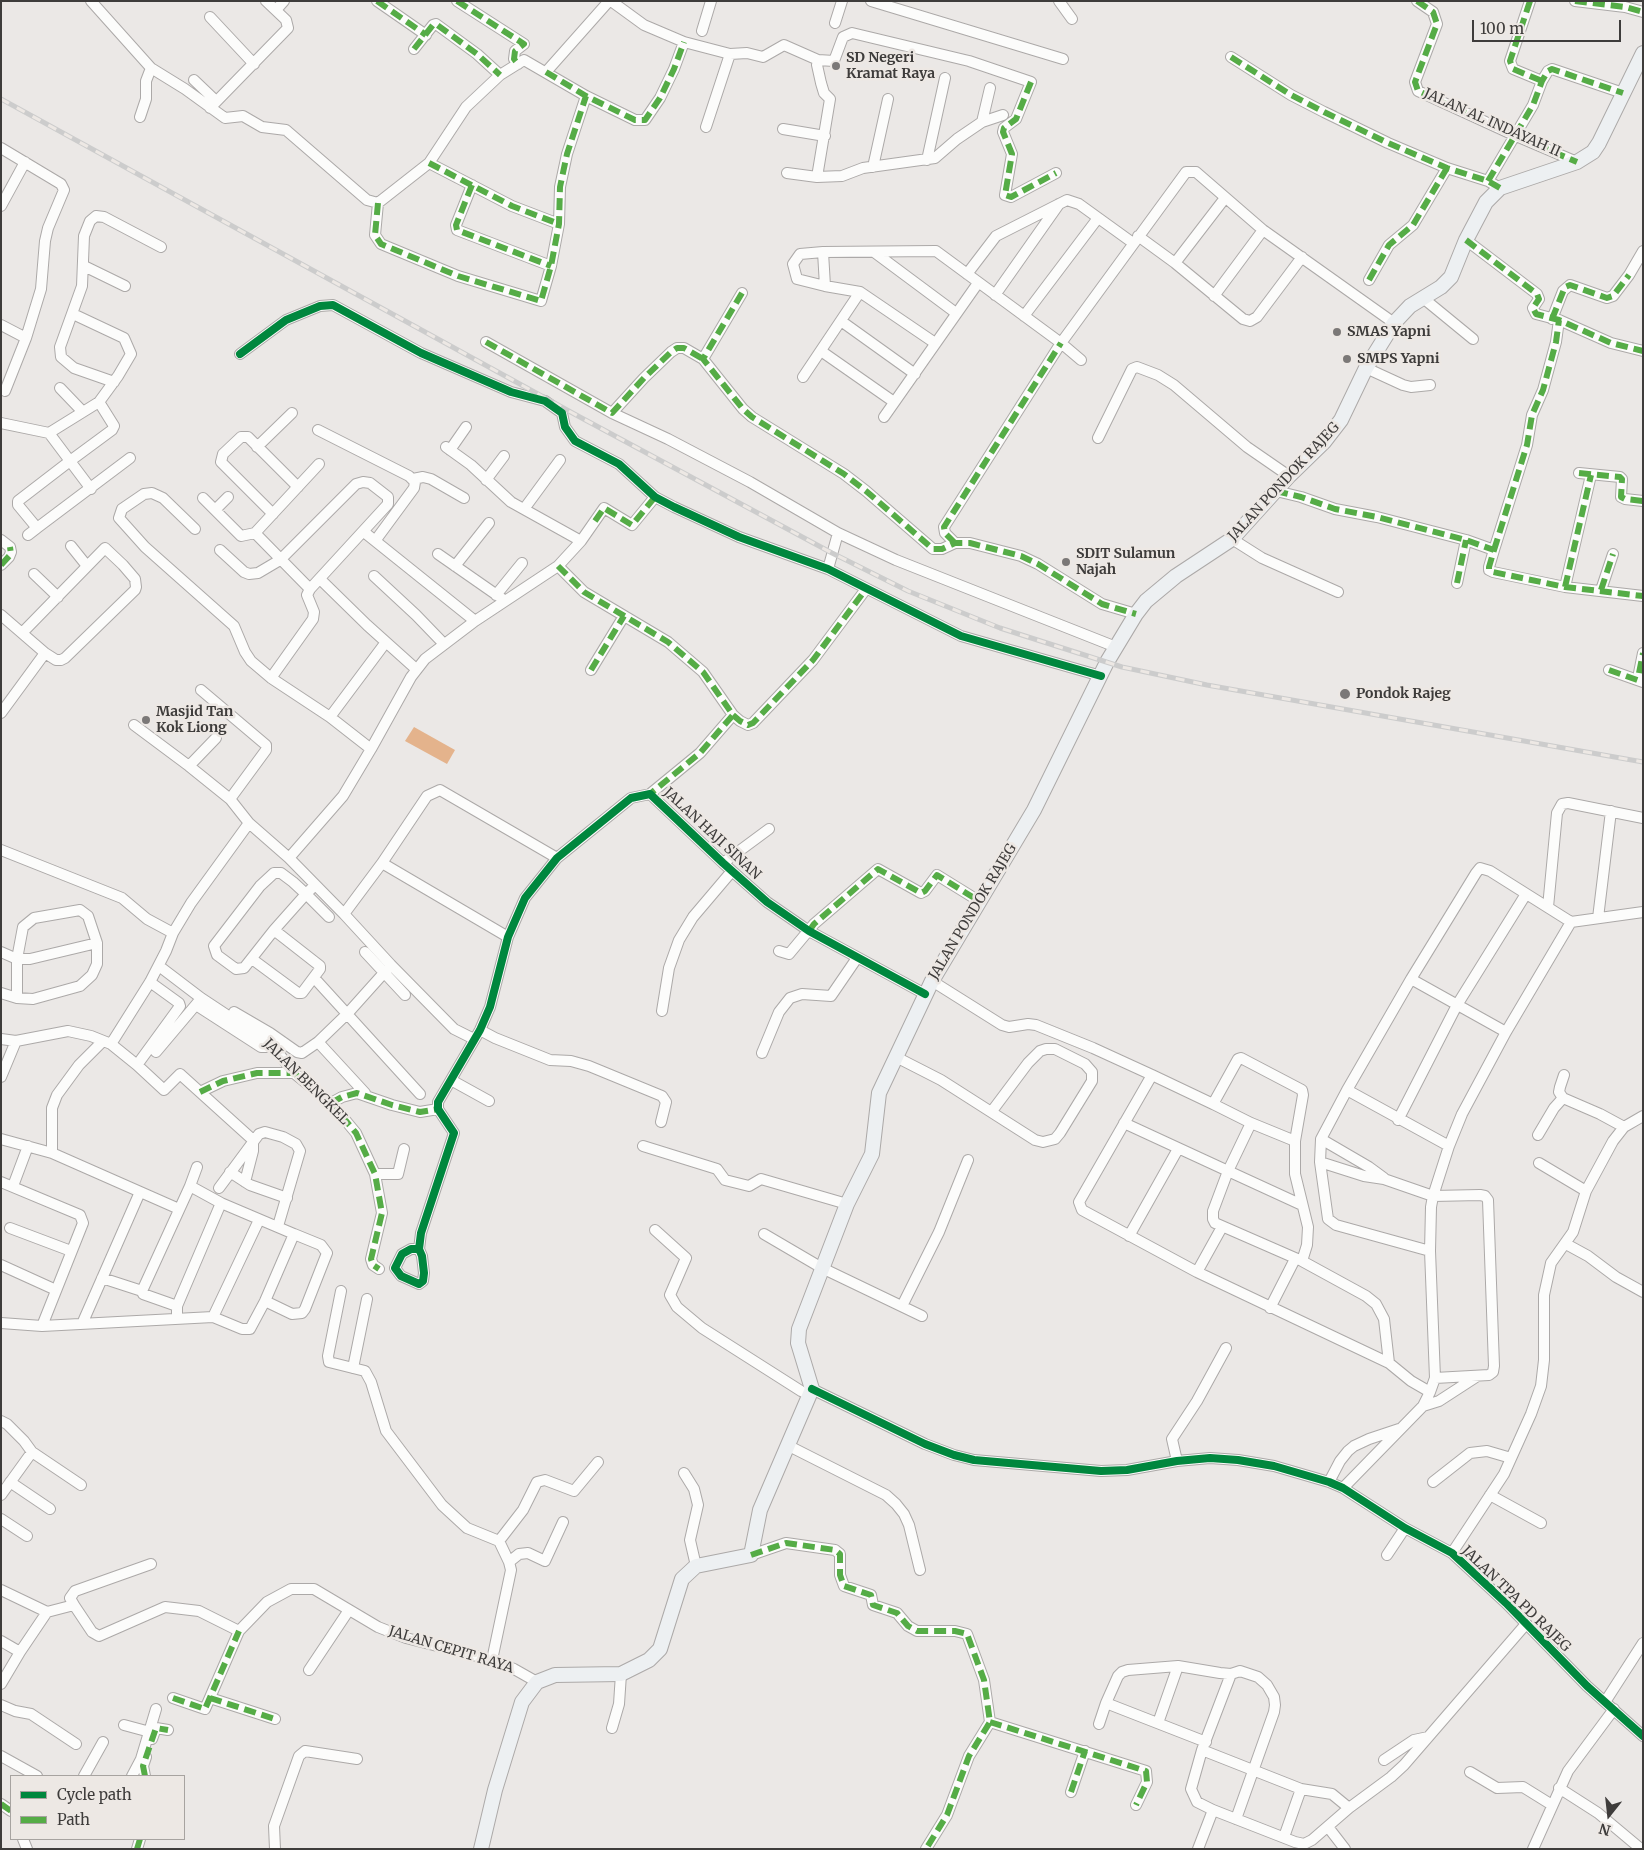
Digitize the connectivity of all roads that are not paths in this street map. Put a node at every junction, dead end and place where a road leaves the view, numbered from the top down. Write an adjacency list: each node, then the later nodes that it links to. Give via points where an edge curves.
1 (91, 1): 30 (street)
2 (266, 1): 14 (street)
3 (284, 1): 14 (street)
4 (377, 1): 20 (street)
5 (457, 1): 29 (street, via 524,44 515,51 514,59)
6 (610, 1): 21 (street, via 644,25); 31 (street)
7 (711, 1): 19 (street)
8 (842, 1): 18 (street)
9 (871, 1): 26 (street)
10 (1058, 1): 17 (street)
11 (1417, 1): 47 (street, JALAN AL INDAYAH II, via 1433,12 1436,24 1415,82 1418,91)
12 (1530, 1): 35 (street, via 1510,61 1513,69)
13 (1575, 1): 15 (street)
14 (276, 10): 28 (street, via 286,20 288,28)
15 (1643, 12)
16 (210, 17): 28 (street)
17 (1072, 19)
18 (835, 24)
19 (702, 31)
20 (426, 35): 22 (street); 32 (street, via 437,24)
21 (684, 42): 24 (street); 38 (street, via 674,70 645,120 635,120)
22 (414, 49)
23 (1643, 53): 37 (main road, JALAN PONDOK RAJEG)
24 (730, 54): 27 (street, via 747,53 763,57 784,45); 44 (street)
25 (1231, 57): 54 (street, via 1324,112)
26 (1063, 59)
27 (818, 60): 46 (street, via 822,88 830,99); 56 (street, via 834,61 843,37 852,34 969,61 1031,82 1016,119 1003,132 1012,154 1005,195 1011,197)
28 (254, 64): 40 (street)
29 (518, 64): 31 (street, via 524,60); 32 (street)
30 (151, 68): 40 (street); 42 (street)
31 (546, 72): 38 (street)
32 (500, 75): 52 (street, via 466,107)
33 (945, 78): 49 (street)
34 (194, 80): 40 (street)
35 (1542, 81): 37 (street, via 1552,69); 47 (street, via 1534,105)
36 (990, 88): 43 (street)
37 (1623, 93): 51 (main road, JALAN PONDOK RAJEG, via 1599,143 1593,152)
38 (586, 96): 66 (street, via 567,154)
39 (888, 99): 53 (street)
40 (213, 105): 63 (street, via 225,118 243,116 262,127 286,130 367,200)
41 (1003, 115): 43 (street)
42 (140, 117)
43 (982, 122): 49 (street, via 935,158)
44 (706, 127)
45 (783, 130): 46 (street)
46 (825, 136): 58 (street)
47 (1516, 136): 51 (street, JALAN AL INDAYAH II); 60 (street)
48 (1, 148): 50 (street)
49 (927, 160): 53 (street)
50 (25, 162): 64 (street); 95 (street, via 61,184 64,190 46,235 42,289)
51 (1577, 162): 60 (main road, JALAN PONDOK RAJEG)
52 (426, 165): 57 (street); 59 (street); 63 (street)
53 (873, 167): 58 (street, via 842,176)
54 (1447, 168): 60 (street); 79 (street, via 1413,225 1389,246)
55 (787, 173): 58 (street)
56 (1056, 173)
57 (438, 175)
58 (817, 177)
59 (472, 185): 66 (street, via 512,206); 77 (street, via 456,225 457,230)
60 (1494, 185): 69 (main road, JALAN PONDOK RAJEG)
61 (1225, 198): 67 (street); 68 (street, via 1196,172 1186,172); 75 (street)
62 (1060, 202): 65 (street, via 1068,200 1079,204); 78 (street, via 996,236); 85 (street)
63 (378, 203): 77 (street, via 375,235 381,244 458,276 540,302)
64 (1, 206)
65 (1098, 218): 68 (street); 90 (street)
66 (559, 224): 77 (street)
67 (1263, 230): 74 (street); 86 (street)
68 (1136, 239): 75 (street); 99 (street)
69 (1466, 240): 87 (main road, JALAN PONDOK RAJEG, via 1451,277); 91 (street, via 1538,294 1539,299 1533,308 1536,314)
70 (161, 247): 76 (street, via 104,217 96,216 90,221 84,236)
71 (1643, 251): 91 (street, via 1613,296 1607,298 1570,285 1563,291)
72 (823, 252): 73 (street); 82 (street); 82 (street, via 800,254 793,264 797,279)
73 (874, 252): 78 (street, via 936,251); 89 (street)
74 (1302, 257): 86 (street, via 1257,317 1250,321); 93 (street)
75 (1175, 263): 86 (street)
76 (84, 266): 81 (street); 88 (street, via 82,286)
77 (551, 266)
78 (967, 274): 80 (street)
79 (1369, 280)
80 (978, 282): 85 (street); 89 (street)
81 (125, 286)
82 (825, 286): 84 (street)
83 (742, 292): 103 (street)
84 (860, 292): 92 (street); 98 (street)
85 (995, 295): 90 (street)
86 (1214, 296)
87 (1423, 298): 93 (main road, JALAN PONDOK RAJEG, via 1410,306); 96 (street)
88 (73, 314): 108 (street, via 60,347 61,357 74,368); 108 (street, via 124,338 131,354)
89 (956, 314): 98 (street)
90 (1024, 316): 99 (street)
91 (1555, 320): 101 (street); 160 (street, via 1556,342)
92 (841, 321): 100 (street); 106 (street)
93 (1394, 324): 105 (main road, JALAN PONDOK RAJEG)
94 (1, 325): 95 (street)
95 (26, 338): 111 (street)
96 (1473, 339)
97 (486, 342): 116 (street)
98 (935, 343): 106 (street)
99 (1061, 343): 104 (street); 157 (street, via 944,527 945,534)
100 (821, 351): 107 (street); 113 (street)
101 (1643, 352)
102 (240, 354): 138 (street, via 286,320 320,306 334,305 421,353 511,392 545,401 562,413 565,427 575,441 618,464)
103 (703, 358): 116 (street, via 684,348 677,348); 157 (street, via 752,417 844,474 933,549)
104 (1081, 360)
105 (1366, 368): 109 (street, via 1403,385); 131 (main road, JALAN PONDOK RAJEG, via 1341,420 1324,442)
106 (914, 374): 113 (street)
107 (802, 377)
108 (114, 382): 112 (street)
109 (1430, 384)
110 (60, 388): 114 (street)
111 (5, 391)
112 (99, 402): 114 (street); 127 (street, via 114,428)
113 (894, 402): 117 (street)
114 (83, 412): 121 (street)
115 (292, 413): 123 (street)
116 (612, 413): 150 (street, via 750,482)
117 (884, 417)
118 (1, 423): 121 (street)
119 (466, 427): 133 (street, via 448,449 471,464)
120 (318, 430): 132 (street)
121 (49, 433): 127 (street)
122 (1098, 438): 131 (street, via 1132,369 1137,366 1174,385 1247,447)
123 (257, 447): 134 (street); 144 (street, via 248,438 241,437 223,454 221,462)
124 (504, 456): 133 (street)
125 (130, 458): 135 (street)
126 (560, 460): 142 (street)
127 (70, 461): 135 (street); 146 (street, via 18,501)
128 (319, 464): 134 (street)
129 (1579, 473): 130 (street)
130 (1590, 475): 141 (street, via 1620,477 1621,497); 174 (street)
131 (1289, 476): 136 (main road, JALAN PONDOK RAJEG)
132 (413, 479): 140 (street, via 431,479); 156 (street, via 414,488)
133 (486, 480): 142 (street)
134 (298, 486): 144 (street)
135 (90, 489): 146 (street)
136 (1276, 491): 152 (main road, JALAN PONDOK RAJEG); 154 (street, via 1335,509)
137 (228, 497): 143 (street)
138 (655, 497): 155 (street, via 632,525 604,508); 169 (street, via 739,537)
139 (203, 498): 143 (street)
140 (464, 498)
141 (1643, 501)
142 (524, 509): 155 (street)
143 (215, 510): 149 (street, via 241,536)
144 (273, 514): 149 (street)
145 (489, 523): 167 (street)
146 (37, 528): 151 (street)
147 (195, 529): 197 (street, via 163,498 152,493 144,494 122,509 119,518 145,547 234,626 248,657)
148 (364, 532): 156 (street); 163 (street, via 389,500 370,483 363,482 356,484); 172 (street)
149 (255, 533): 163 (street)
150 (838, 533): 169 (street); 190 (street, via 896,560)
151 (28, 535)
152 (1232, 539): 178 (street, via 1262,558); 182 (main road, JALAN PONDOK RAJEG, via 1176,576 1146,601)
153 (1, 540): 165 (street, via 11,552)
154 (1466, 540): 160 (street); 173 (street)
155 (581, 541): 168 (street)
156 (375, 542): 185 (street)
157 (955, 543): 182 (street, via 970,543 1021,556 1102,604)
158 (71, 546): 166 (street)
159 (220, 550): 163 (street, via 249,574 258,574)
160 (1494, 550): 174 (street, via 1489,570)
161 (438, 554): 167 (street)
162 (1613, 554): 177 (street)
163 (280, 560): 175 (street)
164 (522, 563): 181 (street)
165 (1, 565)
166 (88, 566): 180 (street); 191 (street, via 105,548 135,579 136,587 65,658 56,660)
167 (455, 566): 181 (street)
168 (558, 566): 181 (street); 183 (street, via 584,592)
169 (828, 569): 176 (street)
170 (34, 574): 180 (street)
171 (374, 576): 189 (street)
172 (320, 578): 175 (street); 188 (street)
173 (1457, 583)
174 (1565, 587): 177 (street)
175 (310, 589): 197 (street, via 307,595 314,612 313,619)
176 (866, 589): 196 (street, via 961,636); 201 (street, via 813,660 753,723 748,725)
177 (1601, 590): 179 (street)
178 (1338, 592)
179 (1643, 596)
180 (58, 597): 187 (street)
181 (500, 597): 185 (street)
182 (1136, 614): 190 (main road, JALAN PONDOK RAJEG)
183 (624, 616): 194 (street); 201 (street, via 668,642 703,672)
184 (4, 618): 186 (street); 187 (street)
185 (474, 621): 189 (street)
186 (1, 630)
187 (22, 633): 191 (street)
188 (386, 642): 193 (street); 202 (street)
189 (444, 644): 193 (street)
190 (1116, 647): 196 (main road, JALAN PONDOK RAJEG)
191 (45, 653): 200 (street)
192 (1643, 653): 198 (street)
193 (416, 669): 205 (street)
194 (591, 670)
195 (1609, 670): 198 (street)
196 (1101, 676): 222 (main road, JALAN PONDOK RAJEG, via 1034,810)
197 (271, 678): 202 (street)
198 (1641, 678)
199 (201, 690): 208 (street, via 266,745 266,750)
200 (1, 713)
201 (733, 715): 207 (street, via 700,753)
202 (330, 717): 205 (street)
203 (134, 725): 206 (street)
204 (216, 738): 206 (street)
205 (371, 749): 214 (street, via 343,796)
206 (189, 766): 208 (street)
207 (650, 794): 215 (street, JALAN HAJI SINAN, via 631,798); 217 (street, JALAN HAJI SINAN)
208 (230, 799): 211 (street)
209 (1611, 810): 210 (street); 223 (street, via 1568,803 1558,808); 227 (street)
210 (1643, 818)
211 (249, 822): 214 (street); 231 (street, via 190,903)
212 (769, 829): 217 (street)
213 (1, 850): 231 (street, via 122,898 147,919)
214 (289, 858): 219 (street)
215 (557, 858): 216 (street, via 440,790 426,796); 232 (street, JALAN HAJI SINAN, via 525,898)
216 (382, 863): 225 (street); 232 (street)
217 (723, 864): 218 (street, JALAN HAJI SINAN)
218 (732, 871): 230 (street, JALAN HAJI SINAN, via 767,902); 252 (street, via 693,917 679,940 669,968)
219 (315, 885): 220 (street); 225 (street)
220 (306, 894): 226 (street); 229 (street); 239 (street, via 281,873 274,872 260,886 214,946 217,955 236,968 244,968)
221 (1526, 894): 223 (street); 242 (street, via 1480,868); 251 (street)
222 (979, 901): 230 (street, via 937,874 921,893 878,869 814,924); 244 (main road, JALAN PONDOK RAJEG)
223 (1548, 907): 228 (street)
224 (1643, 912): 227 (street)
225 (344, 914): 241 (street)
226 (329, 917)
227 (1598, 918): 228 (street)
228 (1571, 922): 256 (street)
229 (274, 930): 239 (street); 239 (street, via 320,966 302,993)
230 (809, 932): 234 (street, via 789,954); 237 (street, JALAN HAJI SINAN)
231 (173, 933): 240 (street)
232 (508, 937): 255 (street, JALAN HAJI SINAN, via 490,1007)
233 (97, 943): 238 (street, via 40,957); 238 (street, via 88,916 80,910 34,918 23,927); 249 (street, via 97,964 92,975 80,986 33,999)
234 (779, 951)
235 (1, 952): 238 (street)
236 (365, 952): 241 (street)
237 (857, 958): 247 (street, JALAN HAJI SINAN); 263 (street, via 831,996 802,994 790,998 779,1012)
238 (17, 959): 249 (street)
239 (252, 959)
240 (159, 966): 245 (street); 250 (street, JALAN BENGKEL)
241 (388, 969): 248 (street); 254 (street); 258 (street, via 454,1029)
242 (1410, 979): 251 (street); 271 (street)
243 (317, 981): 254 (street)
244 (932, 981): 247 (main road, JALAN PONDOK RAJEG); 267 (street, via 1002,1025 1036,1025)
245 (150, 982): 260 (street); 265 (street, via 180,1006)
246 (1, 993): 249 (street)
247 (925, 994): 264 (main road, JALAN PONDOK RAJEG)
248 (405, 995)
249 (17, 998)
250 (199, 1001): 262 (street); 266 (street, JALAN BENGKEL, via 272,1045)
251 (1457, 1005): 256 (street); 282 (street)
252 (662, 1011)
253 (234, 1012): 261 (street, via 297,1052 306,1051)
254 (348, 1013): 261 (street); 274 (street)
255 (480, 1030): 258 (street, JALAN HAJI SINAN); 283 (street, via 550,1060 589,1066 662,1096 666,1102)
256 (1506, 1032): 294 (street, via 1462,1114)
257 (1, 1039): 259 (street)
258 (474, 1039): 270 (street, JALAN HAJI SINAN)
259 (16, 1041): 260 (street, via 68,1031); 269 (street)
260 (107, 1042): 265 (street); 297 (street, via 79,1065 57,1095 52,1108)
261 (318, 1042): 273 (street)
262 (156, 1052)
263 (762, 1053)
264 (896, 1057): 280 (street); 316 (main road, JALAN PONDOK RAJEG, via 879,1093 872,1154)
265 (137, 1065): 272 (street, via 164,1090 180,1074)
266 (294, 1073): 272 (street, via 257,1073 223,1081); 277 (street, JALAN BENGKEL)
267 (1152, 1075): 278 (street); 284 (street)
268 (1564, 1075): 275 (street, via 1560,1087)
269 (1, 1077)
270 (451, 1080): 276 (street); 279 (street, JALAN HAJI SINAN, via 438,1102)
271 (1347, 1090): 282 (street); 289 (street)
272 (200, 1092): 290 (street)
273 (365, 1093)
274 (420, 1094)
275 (1563, 1098): 286 (street); 287 (street)
276 (488, 1101)
277 (331, 1103): 279 (street, via 357,1093 420,1112); 304 (street, JALAN BENGKEL, via 356,1133)
278 (1213, 1104): 285 (street); 291 (street, via 1241,1058 1302,1090)
279 (438, 1109): 328 (street, via 454,1132 421,1233)
280 (992, 1111): 280 (street, via 1040,1051 1055,1049 1086,1064 1092,1072 1092,1081 1060,1133 1049,1142 1035,1140)
281 (1643, 1116): 286 (street)
282 (1398, 1120): 294 (street)
283 (661, 1122)
284 (1124, 1123): 296 (street); 326 (street, via 1078,1202 1082,1210)
285 (1251, 1123): 291 (street); 302 (street)
286 (1624, 1127): 311 (street)
287 (1538, 1135)
288 (1, 1139): 292 (street)
289 (1321, 1139): 299 (street); 305 (street)
290 (253, 1140): 303 (street); 307 (street); 314 (street, via 265,1132 296,1144 300,1151)
291 (1295, 1141): 317 (street, via 1295,1174)
292 (28, 1146): 297 (street); 308 (street)
293 (643, 1146): 316 (street, via 717,1170 725,1180 749,1186 761,1179)
294 (1449, 1146): 313 (street)
295 (404, 1149): 304 (street, via 398,1174)
296 (1178, 1149): 302 (street); 326 (street)
297 (52, 1152): 312 (street)
298 (968, 1160): 344 (street, via 939,1232)
299 (1320, 1162): 305 (street); 330 (street, via 1331,1222)
300 (1539, 1163): 311 (street)
301 (196, 1168): 309 (street)
302 (1228, 1171): 317 (street); 321 (street, via 1212,1219)
303 (230, 1172): 307 (street); 310 (street)
304 (375, 1174): 333 (street, JALAN BENGKEL, via 382,1212 371,1259)
305 (1384, 1179): 313 (street)
306 (1, 1182): 308 (street)
307 (245, 1182): 314 (street)
308 (13, 1186): 329 (street, via 80,1215 83,1223)
309 (190, 1186): 315 (street); 318 (street)
310 (218, 1188)
311 (1586, 1190): 327 (street)
312 (140, 1192): 318 (street); 336 (street)
313 (1434, 1196): 330 (street); 355 (street, via 1480,1195 1488,1200 1494,1366 1489,1376)
314 (287, 1198): 320 (street)
315 (221, 1204): 319 (street); 343 (street)
316 (847, 1204): 334 (main road, JALAN PONDOK RAJEG)
317 (1302, 1205): 331 (street, via 1308,1227 1307,1245)
318 (179, 1209): 338 (street)
319 (259, 1220): 324 (street); 347 (street)
320 (278, 1226)
321 (1222, 1226): 331 (street); 335 (street)
322 (10, 1228): 329 (street)
323 (655, 1230): 357 (street, JALAN TPA PD RAJEG, via 686,1258 670,1295 677,1307 702,1328 801,1392)
324 (294, 1234): 342 (street); 342 (street, via 321,1245 327,1253 305,1309 302,1313 292,1314)
325 (764, 1234): 334 (street)
326 (1128, 1236): 335 (street)
327 (1566, 1244): 340 (street); 364 (street, via 1551,1263 1544,1295 1541,1386)
328 (419, 1249)
329 (71, 1251): 337 (street)
330 (1430, 1251): 356 (street)
331 (1298, 1260): 345 (street); 353 (street, via 1376,1304 1384,1319)
332 (1, 1265): 337 (street)
333 (379, 1268)
334 (822, 1268): 344 (street); 357 (main road, JALAN PONDOK RAJEG, via 799,1329 798,1343)
335 (1197, 1272): 345 (street)
336 (102, 1278): 338 (street); 350 (street)
337 (56, 1290): 351 (street)
338 (142, 1291): 343 (street)
339 (341, 1291): 354 (street, via 328,1356 330,1362)
340 (1643, 1292)
341 (367, 1299): 354 (street)
342 (265, 1301): 347 (street, via 250,1329)
343 (177, 1306): 348 (street)
344 (902, 1306): 346 (street)
345 (1270, 1308): 353 (street)
346 (922, 1316)
347 (213, 1318): 348 (street)
348 (177, 1319): 350 (street)
349 (1, 1323): 351 (street)
350 (82, 1324): 351 (street)
351 (42, 1326)
352 (1226, 1348): 365 (street, via 1172,1439)
353 (1389, 1363): 358 (street)
354 (353, 1368): 381 (street, via 365,1371 386,1431 442,1505 467,1528)
355 (1476, 1376): 356 (street); 359 (street, via 1439,1401)
356 (1435, 1378): 358 (street)
357 (811, 1392): 362 (main road); 365 (street, JALAN TPA PD RAJEG, via 925,1444 974,1460 1101,1471)
358 (1430, 1392): 359 (street)
359 (1423, 1406): 361 (street)
360 (1, 1421): 363 (street, via 8,1424)
361 (1402, 1428): 369 (street, via 1348,1450); 372 (street)
362 (787, 1445): 383 (main road, via 760,1510); 388 (street, via 886,1495 896,1504 909,1525)
363 (32, 1452): 368 (street); 371 (street)
364 (1511, 1458): 370 (street, via 1487,1451 1470,1453); 374 (street)
365 (1177, 1461): 369 (street, JALAN TPA PD RAJEG, via 1238,1460 1274,1466)
366 (598, 1462): 381 (street, via 574,1491 545,1480 537,1482 523,1510)
367 (684, 1473): 387 (street, via 694,1489 698,1505 690,1540)
368 (10, 1482): 373 (street); 375 (street)
369 (1329, 1482): 372 (street, JALAN TPA PD RAJEG)
370 (1434, 1482)
371 (80, 1485)
372 (1343, 1488): 379 (street, JALAN TPA PD RAJEG)
373 (1, 1495)
374 (1490, 1495): 378 (street); 382 (street)
375 (50, 1509)
376 (1, 1520): 380 (street)
377 (563, 1522): 385 (street, via 545,1561 528,1553 519,1554)
378 (1540, 1523)
379 (1405, 1528): 382 (street, JALAN TPA PD RAJEG); 384 (street)
380 (27, 1536)
381 (499, 1541): 385 (street)
382 (1452, 1553): 393 (street, JALAN TPA PD RAJEG)
383 (751, 1555): 387 (main road); 413 (street, via 786,1543 835,1550 840,1554 840,1575 844,1586 871,1595 872,1605 897,1613 917,1631 967,1634 984,1680)
384 (1387, 1556)
385 (509, 1562): 398 (street, via 511,1570)
386 (151, 1564): 390 (street, via 75,1591 70,1598)
387 (696, 1566): 401 (main road, via 682,1579 660,1649 649,1660)
388 (920, 1570)
389 (1, 1590): 392 (street)
390 (74, 1605): 392 (street); 394 (street, via 92,1632 99,1636 165,1607 199,1611)
391 (349, 1610): 394 (street, JALAN CEPIT RAYA, via 314,1589 291,1589 267,1602); 398 (street, JALAN CEPIT RAYA, via 406,1638); 400 (street)
392 (47, 1612): 397 (street)
393 (1526, 1624): 407 (street, JALAN TPA PD RAJEG); 421 (street)
394 (239, 1631): 406 (street)
395 (1, 1641): 397 (street)
396 (1643, 1643): 407 (street)
397 (20, 1652): 404 (street)
398 (492, 1660): 403 (street, JALAN CEPIT RAYA)
399 (1178, 1666): 402 (street); 408 (street, via 1122,1672); 415 (street)
400 (309, 1670)
401 (621, 1674): 403 (main road, via 556,1675); 417 (street, via 619,1704)
402 (1231, 1674): 424 (street); 429 (street, via 1240,1671 1258,1677 1267,1685 1276,1705)
403 (537, 1682): 446 (main road, via 522,1702)
404 (1, 1684)
405 (173, 1698): 406 (street, via 204,1709)
406 (210, 1698): 412 (street)
407 (1605, 1702): 411 (street, JALAN TPA PD RAJEG)
408 (1106, 1703): 414 (street); 415 (street)
409 (1, 1705): 423 (street, via 31,1714)
410 (156, 1708): 419 (street)
411 (1614, 1709): 420 (street, JALAN TPA PD RAJEG); 435 (street, via 1577,1757)
412 (275, 1719)
413 (990, 1722): 425 (street); 447 (street, via 969,1756 947,1815)
414 (1099, 1724)
415 (1158, 1724): 424 (street)
416 (124, 1725): 419 (street)
417 (612, 1728)
418 (168, 1730): 434 (street, via 156,1728 144,1766)
419 (150, 1732): 433 (street)
420 (1643, 1736)
421 (1428, 1737): 428 (street, via 1414,1740); 440 (street, via 1391,1777)
422 (103, 1742): 432 (street)
423 (76, 1744)
424 (1204, 1746): 429 (street); 441 (street, via 1191,1789 1197,1802)
425 (1085, 1752): 437 (street); 438 (street, via 1146,1771 1147,1782)
426 (1, 1756): 431 (street)
427 (357, 1759): 445 (street, via 305,1752 299,1756 274,1826)
428 (1384, 1760)
429 (1253, 1770): 436 (street); 442 (street)
430 (1470, 1772): 439 (street, via 1497,1788 1523,1786)
431 (35, 1775)
432 (85, 1775)
433 (133, 1775)
434 (145, 1775)
435 (1559, 1788): 439 (street); 451 (street, via 1598,1813)
436 (1301, 1789): 440 (street, via 1332,1794); 444 (street)
437 (1071, 1792)
438 (1136, 1805)
439 (1552, 1805): 450 (street)
440 (1349, 1808): 443 (street)
441 (1213, 1810): 442 (street); 448 (street)
442 (1236, 1819): 444 (street)
443 (1328, 1827): 444 (street, via 1304,1844); 449 (street)
444 (1284, 1837)
445 (275, 1849)
446 (481, 1849)
447 (926, 1849)
448 (1198, 1849)
449 (1345, 1849)
450 (1533, 1849)
451 (1641, 1849)

